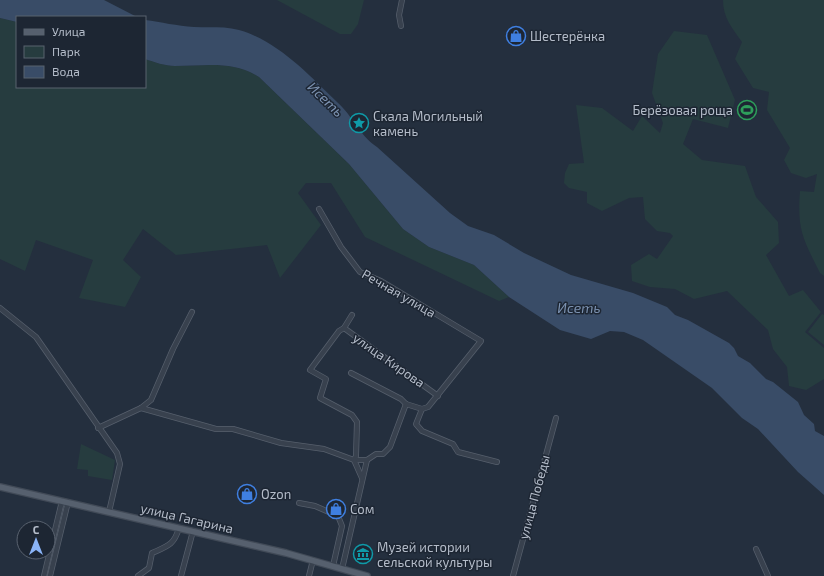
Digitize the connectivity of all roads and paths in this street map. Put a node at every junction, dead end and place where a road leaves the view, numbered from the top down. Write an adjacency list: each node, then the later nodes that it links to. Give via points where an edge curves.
1 (402, 0): 2 (street)
2 (401, 26)
3 (319, 209): 9 (street, Речная улица, via 341,247 360,272 381,281 481,341)
4 (0, 308): 14 (street, via 36,337)
5 (192, 312): 11 (street, via 152,400)
6 (352, 315): 7 (street)
7 (344, 328): 9 (street, улица Кирова); 15 (street, улица Кирова, via 338,331 310,370 326,378 320,398 352,415 358,422)
8 (351, 373): 10 (street)
9 (438, 396): 12 (street, via 428,407)
10 (406, 404): 12 (street); 16 (street, via 390,447 383,454 376,454)
11 (141, 408): 14 (street); 15 (street, via 281,443 324,449)
12 (422, 409): 17 (street, via 416,424 422,430 452,444 458,452)
13 (556, 418): 35 (street, улица Победы)
14 (98, 428): 22 (street, via 117,454 120,464)
15 (354, 460): 16 (street); 18 (street)
16 (367, 460): 18 (street)
17 (497, 462)
18 (362, 478): 28 (street)
19 (0, 487): 20 (main road, улица Гагарина)
20 (65, 502): 22 (main road, улица Гагарина); 29 (street); 30 (street)
21 (299, 504): 27 (street, via 315,506 338,516 342,526)
22 (109, 512): 23 (main road, улица Гагарина)
23 (179, 528): 24 (main road, улица Гагарина); 31 (street, via 170,545 152,552 149,568)
24 (193, 531): 26 (main road, улица Гагарина); 32 (street)
25 (756, 549): 36 (street)
26 (313, 560): 27 (main road, улица Гагарина); 33 (street)
27 (333, 566): 28 (main road, улица Гагарина)
28 (342, 569): 34 (main road, улица Гагарина)
29 (44, 576)
30 (50, 576)
31 (138, 576)
32 (181, 576)
33 (309, 576)
34 (367, 576)
35 (512, 576)
36 (768, 576)

